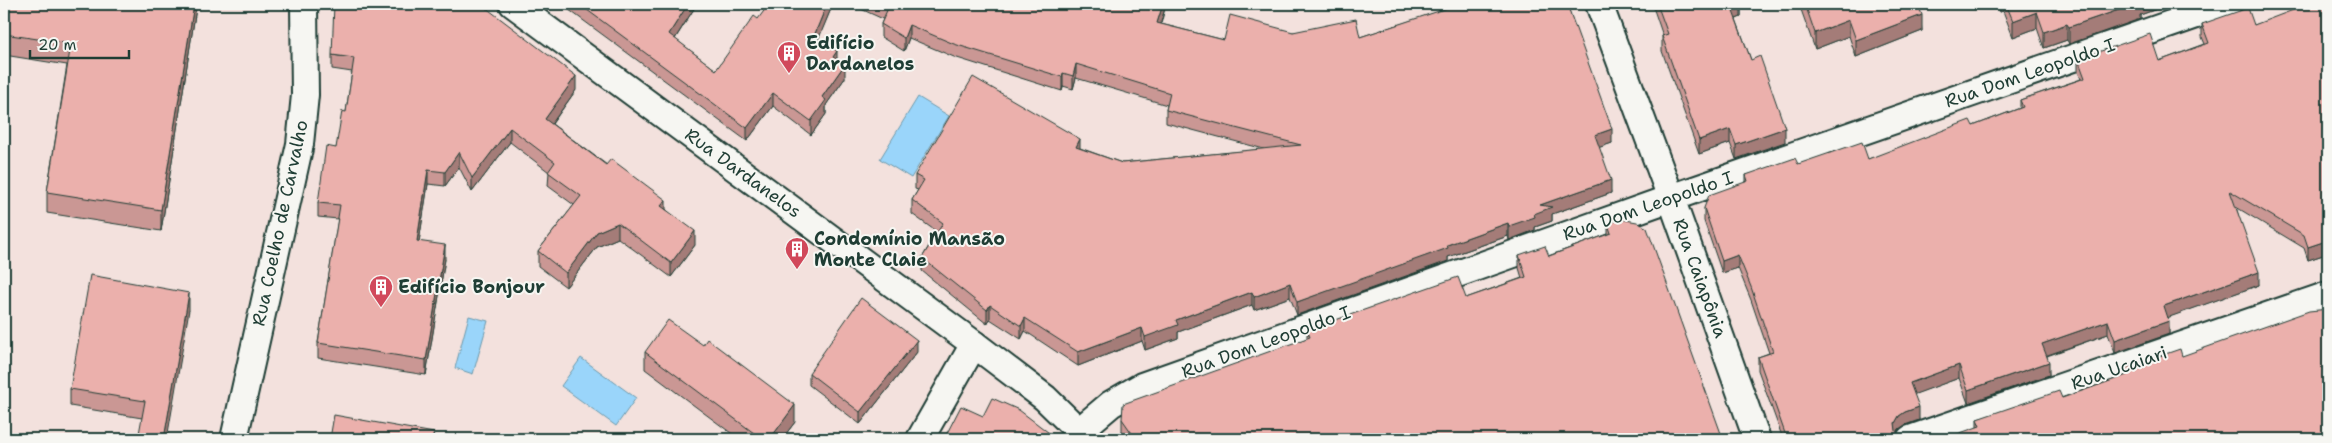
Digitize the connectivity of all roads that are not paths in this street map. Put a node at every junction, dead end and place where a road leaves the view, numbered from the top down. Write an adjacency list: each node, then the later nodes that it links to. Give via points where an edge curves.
1 (304, 4): 9 (street, Rua Coelho de Carvalho, via 305,95 300,144)
2 (513, 4): 7 (street, Rua Dardanelos)
3 (1599, 4): 5 (street, Rua Caiapônia)
4 (2228, 4): 5 (street, Rua Dom Leopoldo I)
5 (1671, 198): 8 (street, Rua Dom Leopoldo I, via 1142,386 1110,404); 11 (street, Rua Caiapônia)
6 (2328, 295): 12 (street, Rua Ucaiari)
7 (974, 344): 8 (street, Rua Dardanelos, via 1045,398); 10 (street)
8 (1083, 435)
9 (234, 439)
10 (920, 439)
11 (1757, 439)
12 (1910, 439)

